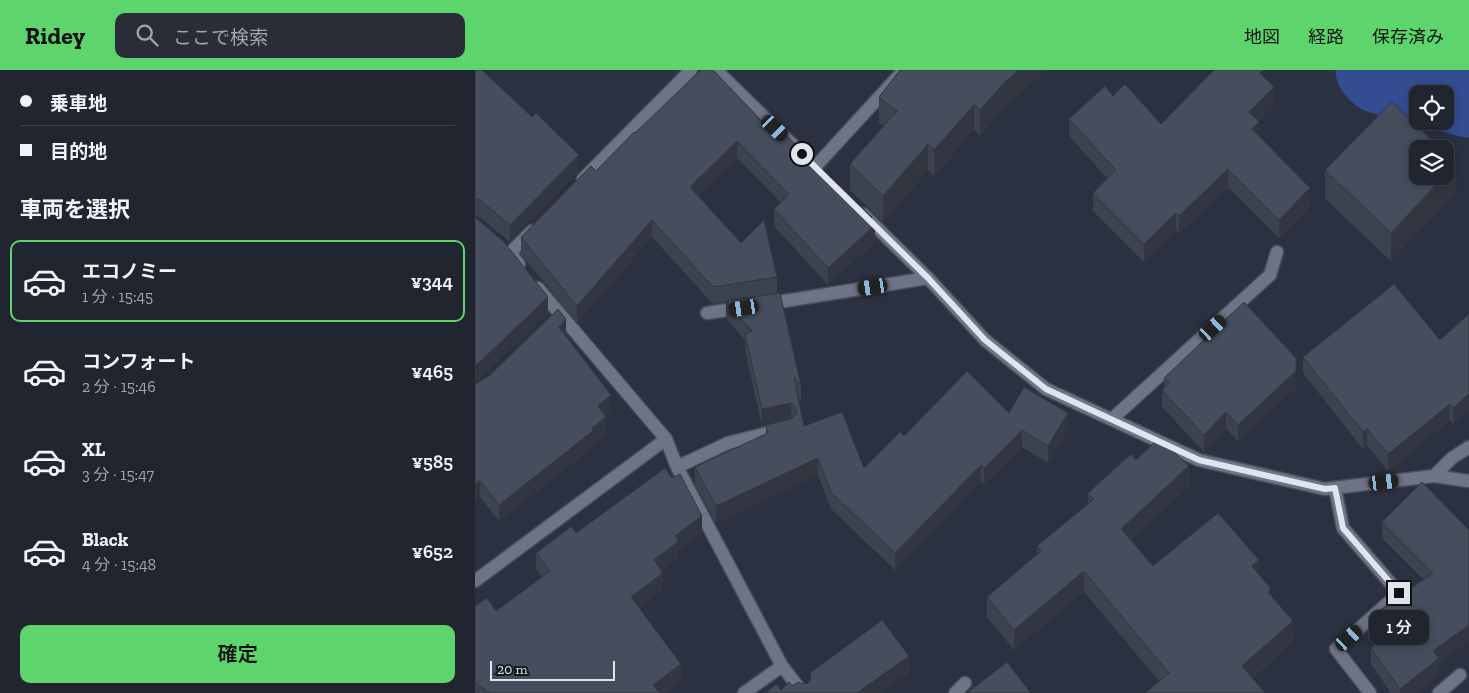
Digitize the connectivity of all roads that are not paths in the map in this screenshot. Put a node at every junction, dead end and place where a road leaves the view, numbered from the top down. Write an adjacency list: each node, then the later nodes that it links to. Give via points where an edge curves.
1 (691, 70): 4 (street)
2 (904, 70): 3 (street, via 812,163)
3 (722, 72)
4 (573, 190)
5 (857, 208): 8 (street)
6 (538, 225): 12 (street, via 507,250 555,317)
7 (1277, 252): 10 (street, via 1270,275)
8 (928, 278): 9 (street); 10 (street, via 985,340 1046,389)
9 (707, 313)
10 (1112, 419): 17 (street, via 1199,460 1325,489)
11 (789, 428): 14 (street, via 729,443)
12 (665, 439): 14 (street); 18 (street)
13 (1469, 447): 15 (street)
14 (677, 467): 19 (street)
15 (1434, 476): 16 (street); 17 (street)
16 (1469, 481)
17 (1335, 488): 25 (street, via 1343,528 1399,593 1337,649)
18 (475, 581)
19 (782, 666): 22 (street); 23 (street)
20 (1461, 675): 26 (street)
21 (965, 683): 24 (street)
22 (744, 693)
23 (803, 693)
24 (955, 693)
25 (1370, 693)
26 (1439, 693)

